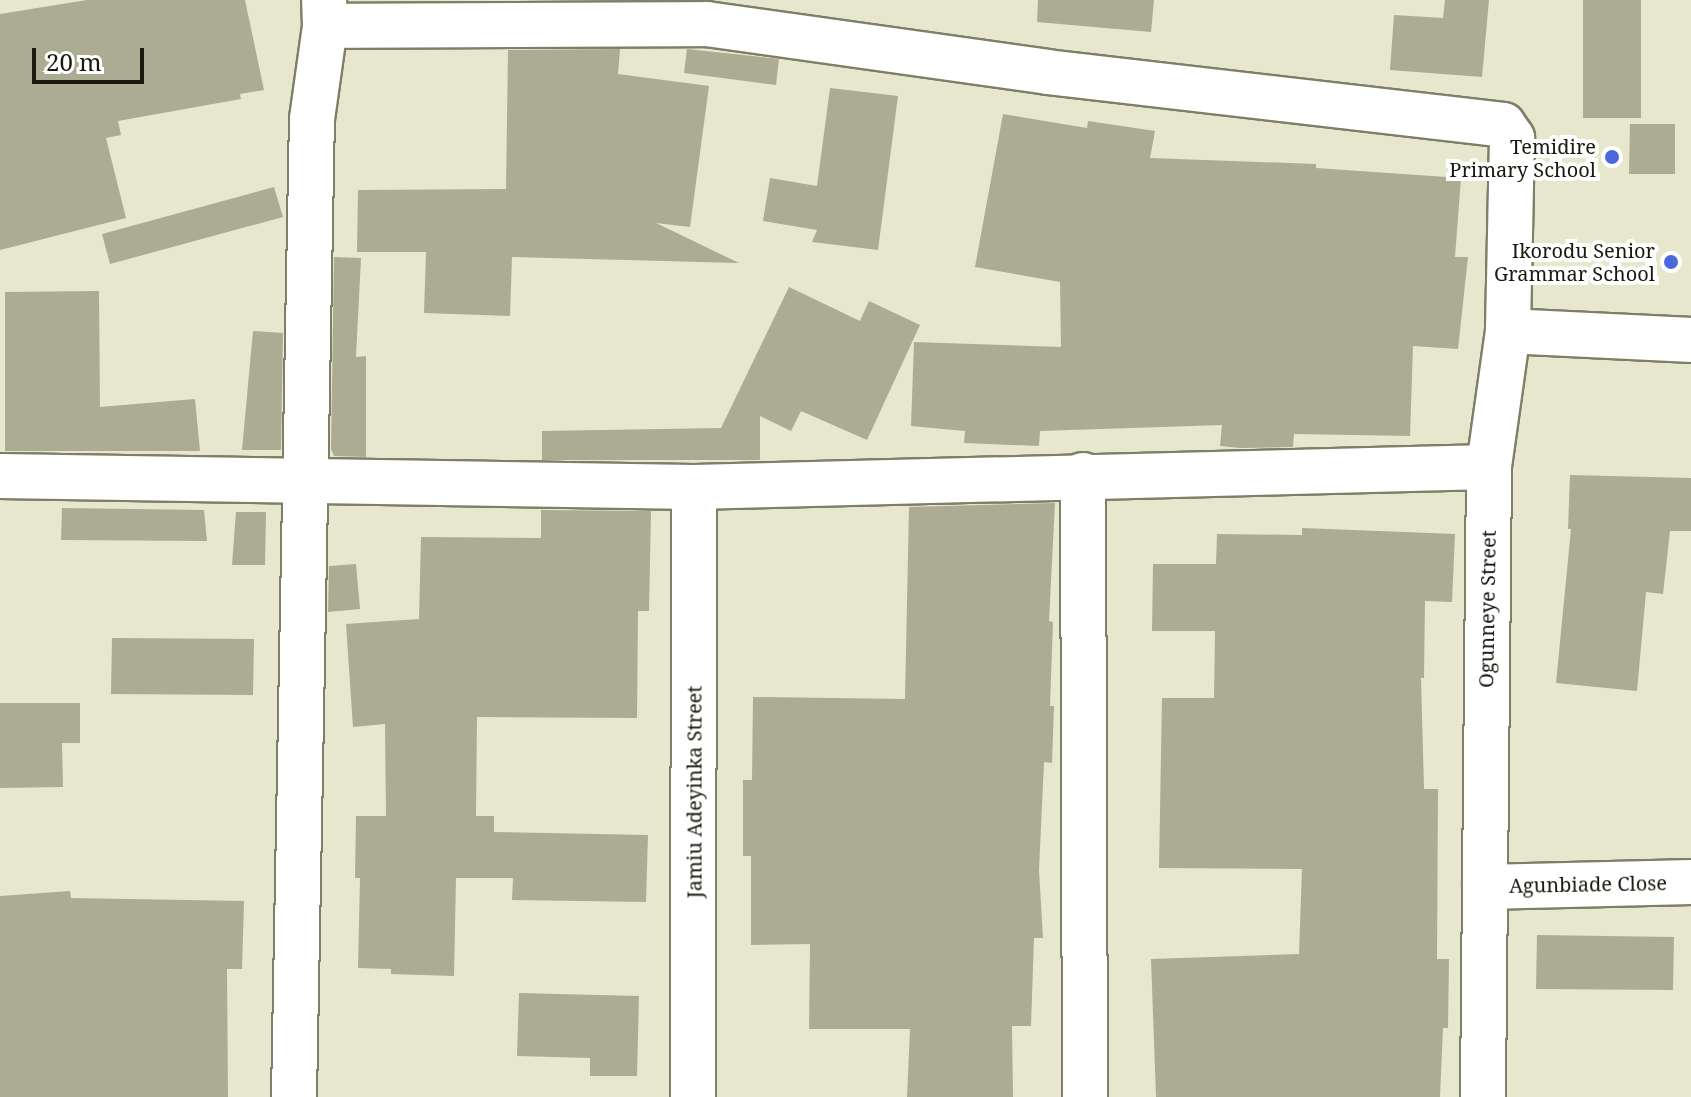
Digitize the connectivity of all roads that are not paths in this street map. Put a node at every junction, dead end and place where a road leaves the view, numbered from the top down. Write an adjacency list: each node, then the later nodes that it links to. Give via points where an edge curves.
1 (325, 13): 2 (street, Ogunneye Street, via 707,24 1047,72 1503,125 1512,138); 7 (street, via 312,119)
2 (1508, 331): 3 (street); 4 (street, Ogunneye Street)
3 (1691, 340)
4 (1489, 467): 5 (street); 10 (street, Ogunneye Street)
5 (1083, 475): 8 (street); 13 (street)
6 (0, 476): 7 (street)
7 (303, 481): 8 (street); 11 (street)
8 (694, 487): 12 (street, Jamiu Adeyinka Street)
9 (1691, 882): 10 (street, Agunbiade Close)
10 (1485, 887): 14 (street, Ogunneye Street)
11 (294, 1097)
12 (693, 1097)
13 (1085, 1097)
14 (1483, 1097)

